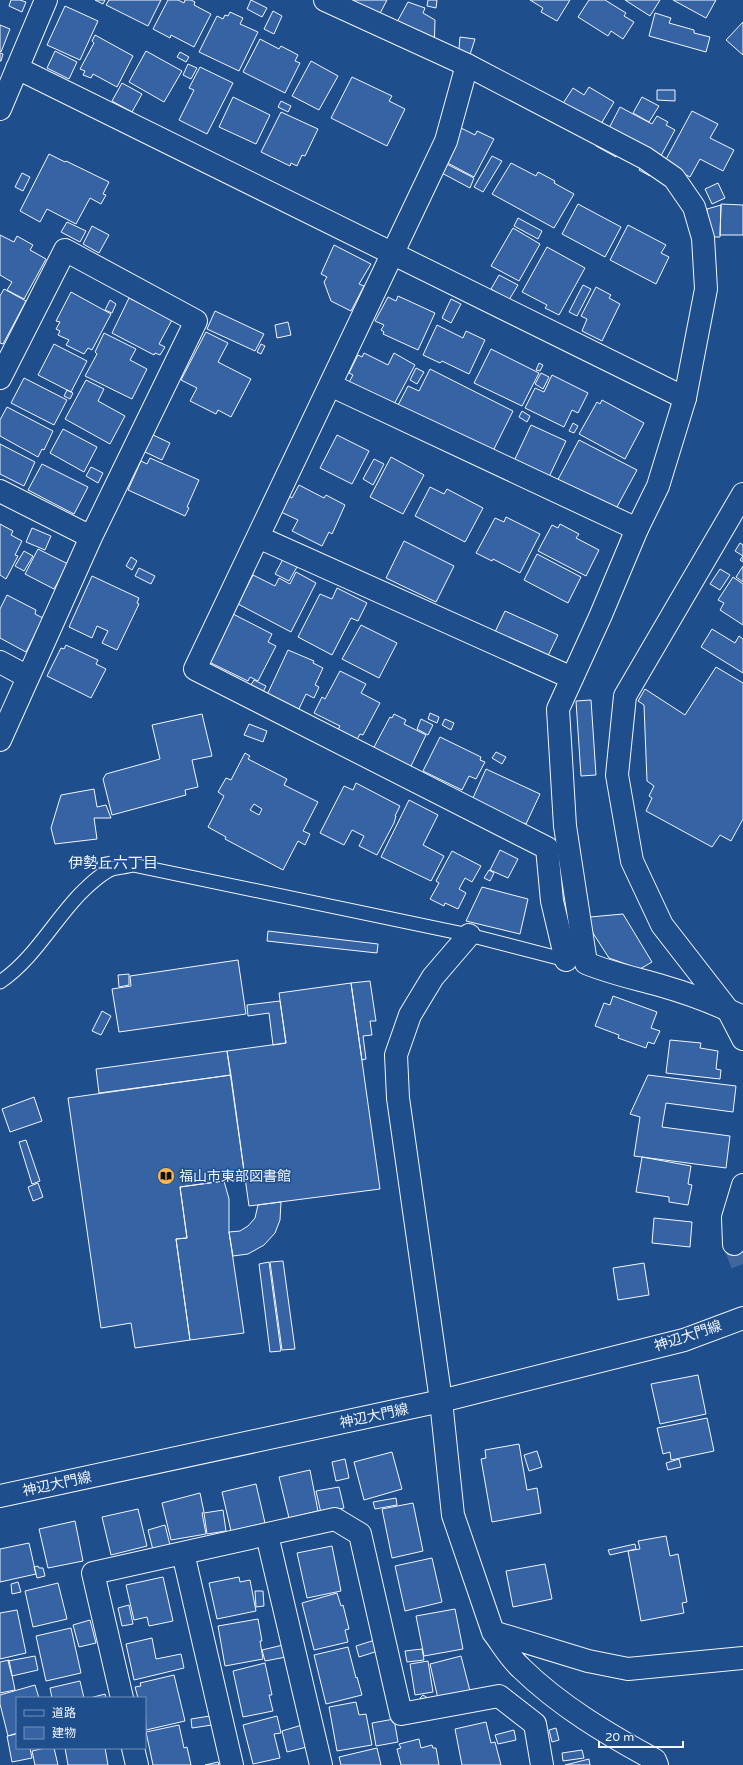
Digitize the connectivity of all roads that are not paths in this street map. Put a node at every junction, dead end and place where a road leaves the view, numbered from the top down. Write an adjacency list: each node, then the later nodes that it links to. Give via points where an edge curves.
1 (46, 0): 4 (street)
2 (325, 0): 3 (street)
3 (467, 66): 6 (street, via 446,141); 9 (street, via 646,158 674,178 694,207 703,238 706,289)
4 (17, 68): 5 (street); 6 (street)
5 (1, 104)
6 (393, 254): 8 (street); 9 (street)
7 (0, 378): 13 (street, via 65,250 196,321)
8 (330, 385): 12 (street); 14 (street)
9 (684, 398): 12 (street, via 658,486)
10 (0, 491): 13 (street)
11 (743, 494): 22 (street, via 625,696 617,775 632,861 662,925)
12 (637, 529): 17 (street)
13 (91, 537): 16 (street)
14 (258, 537): 17 (street); 20 (street, via 195,669 547,848 552,901)
15 (0, 662): 16 (street)
16 (28, 677): 18 (street)
17 (572, 678): 20 (street, via 558,709)
18 (0, 740)
19 (469, 935): 20 (lane); 21 (lane, via 133,865 112,869 91,883 65,910 35,949); 27 (street, via 433,977 410,1015 396,1055 398,1098)
20 (576, 962): 22 (street, via 661,986)
21 (0, 982)
22 (735, 1013): 23 (street)
23 (743, 1039)
24 (743, 1185): 25 (street, via 733,1218)
25 (734, 1244)
26 (743, 1318): 27 (street, 神辺大門線, via 684,1340)
27 (441, 1401): 28 (street, 神辺大門線); 31 (street, via 453,1515)
28 (0, 1496)
29 (267, 1535): 30 (street); 37 (street); 38 (street, via 335,1519 360,1534 401,1714 499,1696 535,1724)
30 (183, 1553): 33 (street, via 93,1573); 36 (street)
31 (493, 1632): 32 (street, via 588,1661 628,1669); 39 (street, via 520,1667 555,1697 600,1729 655,1760)
32 (743, 1658)
33 (122, 1697)
34 (133, 1749): 35 (street)
35 (137, 1765)
36 (232, 1765)
37 (321, 1765)
38 (542, 1765)
39 (657, 1765)

